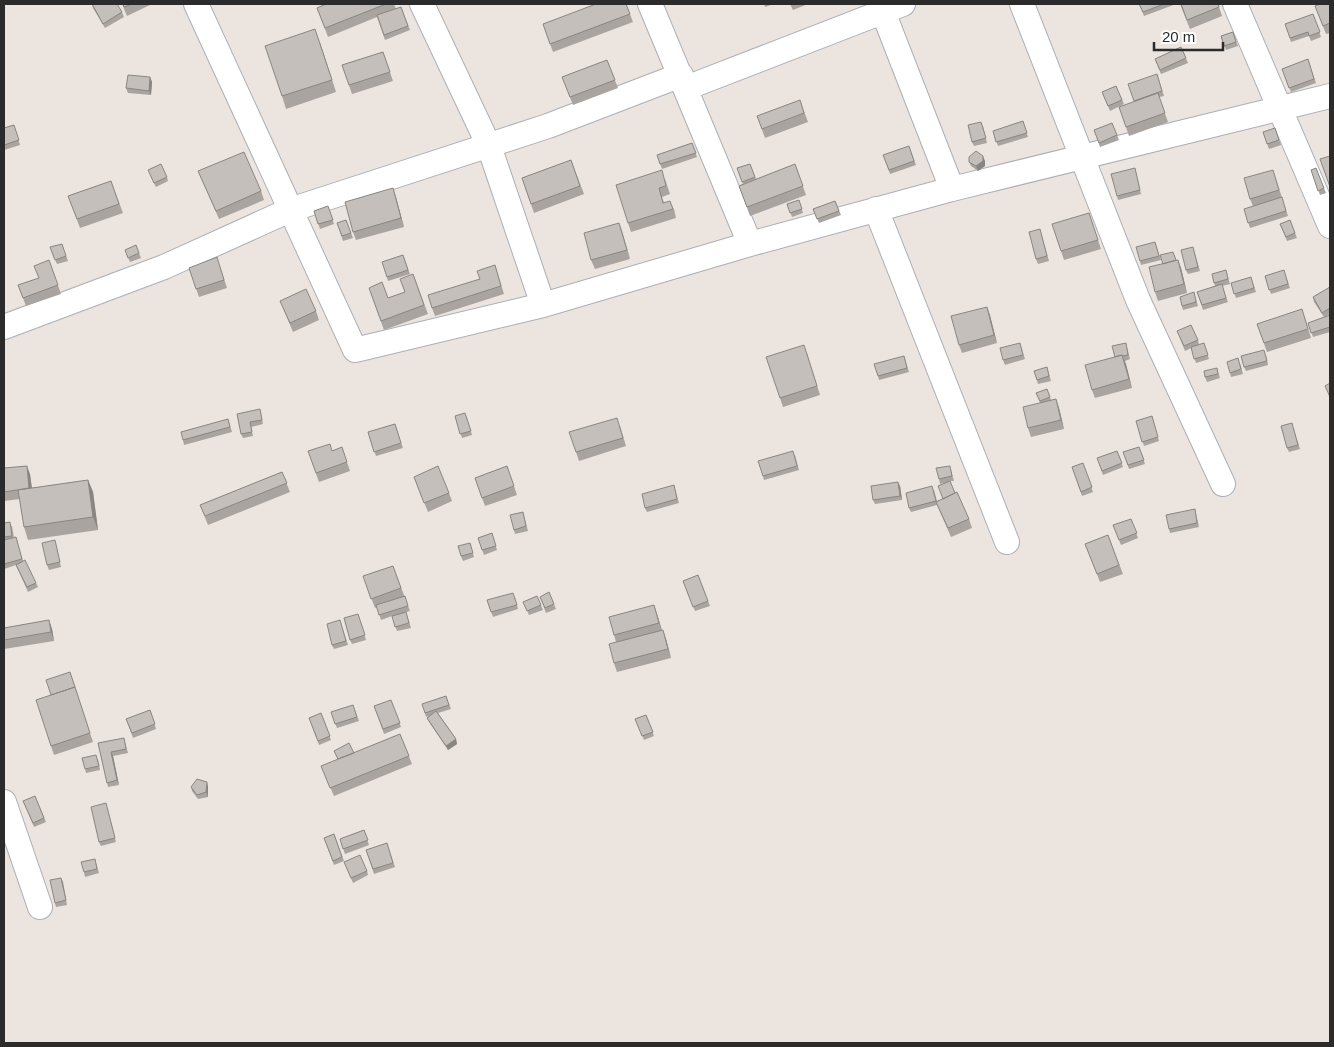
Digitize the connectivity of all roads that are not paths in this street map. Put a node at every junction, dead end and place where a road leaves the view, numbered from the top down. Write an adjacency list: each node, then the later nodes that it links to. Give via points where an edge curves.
1 (196, 4): 14 (street)
2 (422, 4): 10 (street)
3 (650, 4): 7 (street)
4 (1022, 4): 11 (street)
5 (1235, 4): 9 (street)
6 (889, 6): 7 (street); 12 (street)
7 (684, 82): 10 (street); 16 (street)
8 (1330, 96): 9 (street)
9 (1280, 108): 11 (street); 15 (street)
10 (489, 146): 14 (street); 17 (street)
11 (1084, 158): 12 (street); 19 (street, via 1138,300)
12 (952, 189): 13 (street)
13 (876, 209): 16 (street); 20 (street)
14 (290, 210): 17 (street, via 355,350); 18 (street, via 164,267)
15 (1330, 226)
16 (750, 244): 17 (street)
17 (543, 305)
18 (4, 327)
19 (1222, 484)
20 (1007, 542)
21 (4, 802): 22 (street)
22 (40, 907)

